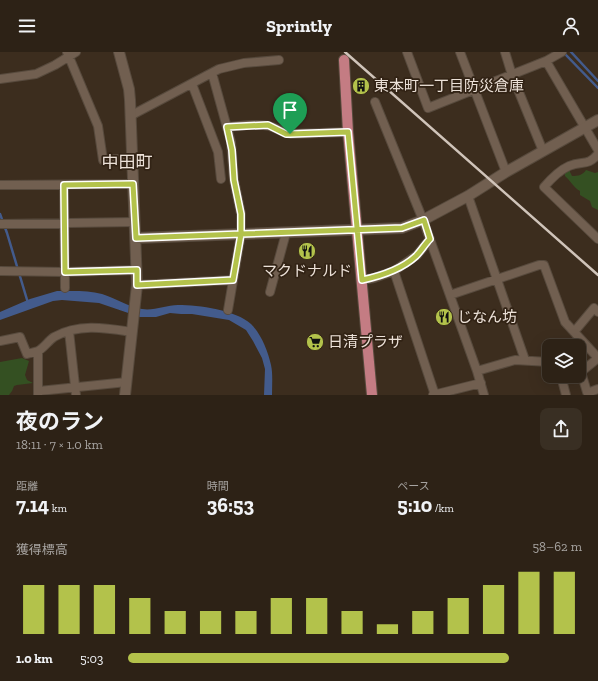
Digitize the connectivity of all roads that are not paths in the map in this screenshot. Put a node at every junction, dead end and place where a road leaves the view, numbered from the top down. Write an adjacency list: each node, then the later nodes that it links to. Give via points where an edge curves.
1 (119, 52): 16 (street, via 129,89)
2 (406, 52): 14 (street, via 428,108)
3 (460, 52): 14 (street)
4 (505, 52): 11 (street)
5 (562, 52): 9 (street)
6 (71, 53): 12 (street, via 55,65 36,74); 24 (street, via 98,126 102,160)
7 (279, 60): 10 (street, via 235,65)
8 (344, 60): 20 (main road)
9 (546, 61): 11 (street); 19 (street)
10 (212, 73): 13 (street); 18 (street)
11 (512, 75): 14 (street); 22 (street)
12 (0, 79)
13 (192, 84): 16 (street); 26 (street, via 218,152)
14 (474, 89): 25 (street)
15 (375, 102): 31 (street)
16 (130, 116): 24 (street)
17 (598, 120): 19 (street)
18 (227, 127): 20 (street, via 268,125 286,134); 37 (street, via 241,214)
19 (585, 127): 21 (street); 22 (street)
20 (348, 132): 35 (main road)
21 (598, 150)
22 (543, 151): 25 (street)
23 (598, 154): 40 (street, via 590,162 564,169 544,187)
24 (133, 158): 27 (street)
25 (506, 172): 30 (street)
26 (221, 179)
27 (133, 184): 29 (street); 32 (street)
28 (0, 185): 29 (street)
29 (64, 185): 33 (street)
30 (468, 196): 31 (street); 47 (street)
31 (424, 220): 35 (street, via 402,228); 39 (street)
32 (135, 222): 33 (street); 38 (street)
33 (64, 223): 34 (street); 44 (street)
34 (0, 224)
35 (357, 229): 36 (street); 46 (main road)
36 (286, 232): 37 (street); 50 (street)
37 (241, 234): 38 (street); 45 (street)
38 (136, 238): 41 (street)
39 (430, 239): 43 (street, via 417,255); 51 (street)
40 (598, 239)
41 (137, 270): 44 (street); 48 (street)
42 (0, 271): 44 (street)
43 (394, 271): 46 (street); 73 (street)
44 (65, 272): 49 (street)
45 (233, 280): 48 (street); 52 (street)
46 (362, 280): 72 (main road)
47 (498, 280): 51 (street); 56 (street, via 544,265 565,322); 60 (street)
48 (137, 285): 55 (street)
49 (65, 288)
50 (270, 292)
51 (450, 295): 63 (street)
52 (228, 310)
53 (598, 312): 56 (street, via 594,308)
54 (69, 331): 55 (street, via 98,328); 58 (street, via 52,338); 69 (street)
55 (132, 332): 64 (street)
56 (574, 332): 59 (street)
57 (0, 341): 58 (street, via 20,337 27,354)
58 (38, 352): 70 (street)
59 (598, 358): 62 (street)
60 (525, 360): 61 (street); 63 (street, via 507,361)
61 (542, 361)
62 (586, 367)
63 (477, 371): 65 (street)
64 (127, 382): 69 (street); 71 (street)
65 (481, 383): 73 (street); 74 (street)
66 (563, 383): 75 (street)
67 (584, 383): 68 (street, via 587,392)
68 (598, 389)
69 (75, 391): 70 (street)
70 (39, 393)
71 (126, 395)
72 (372, 395)
73 (434, 395)
74 (484, 395)
75 (566, 395)

